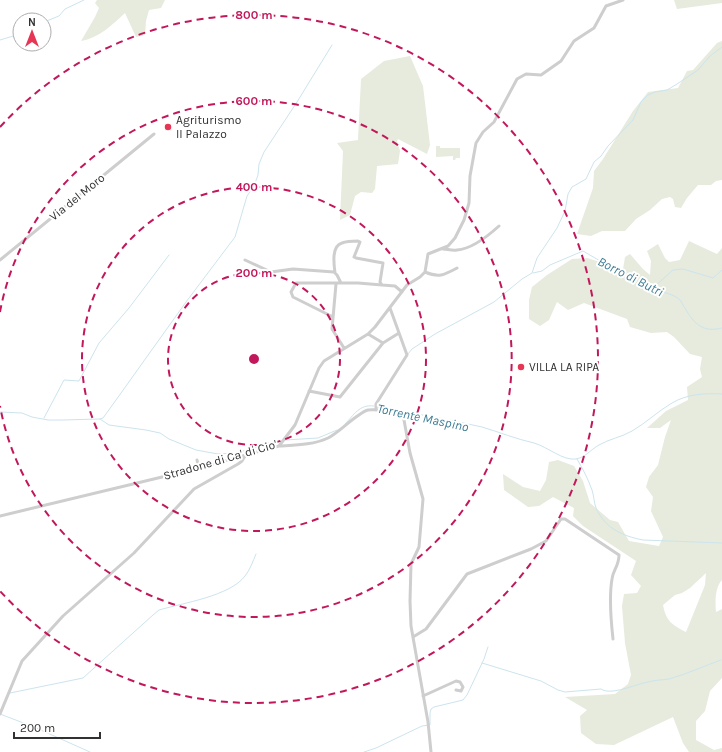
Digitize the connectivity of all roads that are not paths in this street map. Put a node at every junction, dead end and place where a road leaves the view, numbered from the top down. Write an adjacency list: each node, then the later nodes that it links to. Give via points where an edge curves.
1 (623, 0): 4 (street, via 606,6 594,28 574,41 561,61 541,75 526,74 517,79 494,122 476,143 470,176 469,203 464,220 455,238)
2 (154, 134): 5 (street, Via del Moro)
3 (499, 226): 4 (street, via 472,246 457,250)
4 (443, 249): 8 (street, via 428,254)
5 (0, 260)
6 (245, 260): 9 (street, via 271,272 293,269)
7 (457, 268): 8 (street, via 445,275 434,276)
8 (425, 272): 13 (street, Stradone di Ca' di Cio', via 407,285)
9 (335, 273): 10 (street); 12 (street, via 336,247 340,243 358,241 360,242 354,257 383,264 380,282)
10 (341, 283): 11 (street); 12 (street)
11 (336, 284): 15 (street); 15 (street, via 296,284 291,292 293,297)
12 (382, 285): 13 (street, via 396,286)
13 (402, 292): 14 (street, Stradone di Ca' di Cio')
14 (390, 308): 16 (street); 17 (street, Stradone di Ca' di Cio')
15 (333, 317): 19 (street, via 332,330)
16 (399, 332): 18 (street); 21 (street, via 408,355 376,404)
17 (368, 334): 18 (street); 19 (street, Stradone di Ca' di Cio')
18 (383, 343): 20 (street, via 340,398)
19 (344, 348): 20 (street, Stradone di Ca' di Cio', via 324,361)
20 (309, 392): 22 (street, Stradone di Ca' di Cio', via 295,425)
21 (376, 410): 22 (street, via 367,410 338,432 314,443); 27 (street, via 402,416 423,499 420,548 411,564 410,601)
22 (279, 446): 23 (street, Stradone di Ca' di Cio')
23 (245, 456): 25 (street, Stradone di Ca' di Cio'); 31 (street, via 238,464 194,489 134,553 63,616 22,661)
24 (197, 460): 25 (street)
25 (199, 468): 26 (street, Stradone di Ca' di Cio')
26 (0, 516)
27 (413, 637): 28 (street, via 426,630 468,574 532,549 546,541 561,519 565,519 619,555 619,563 612,578); 30 (street)
28 (613, 639)
29 (456, 690): 30 (street, via 461,691 463,687 460,682)
30 (423, 696): 32 (street)
31 (0, 714)
32 (431, 752)

